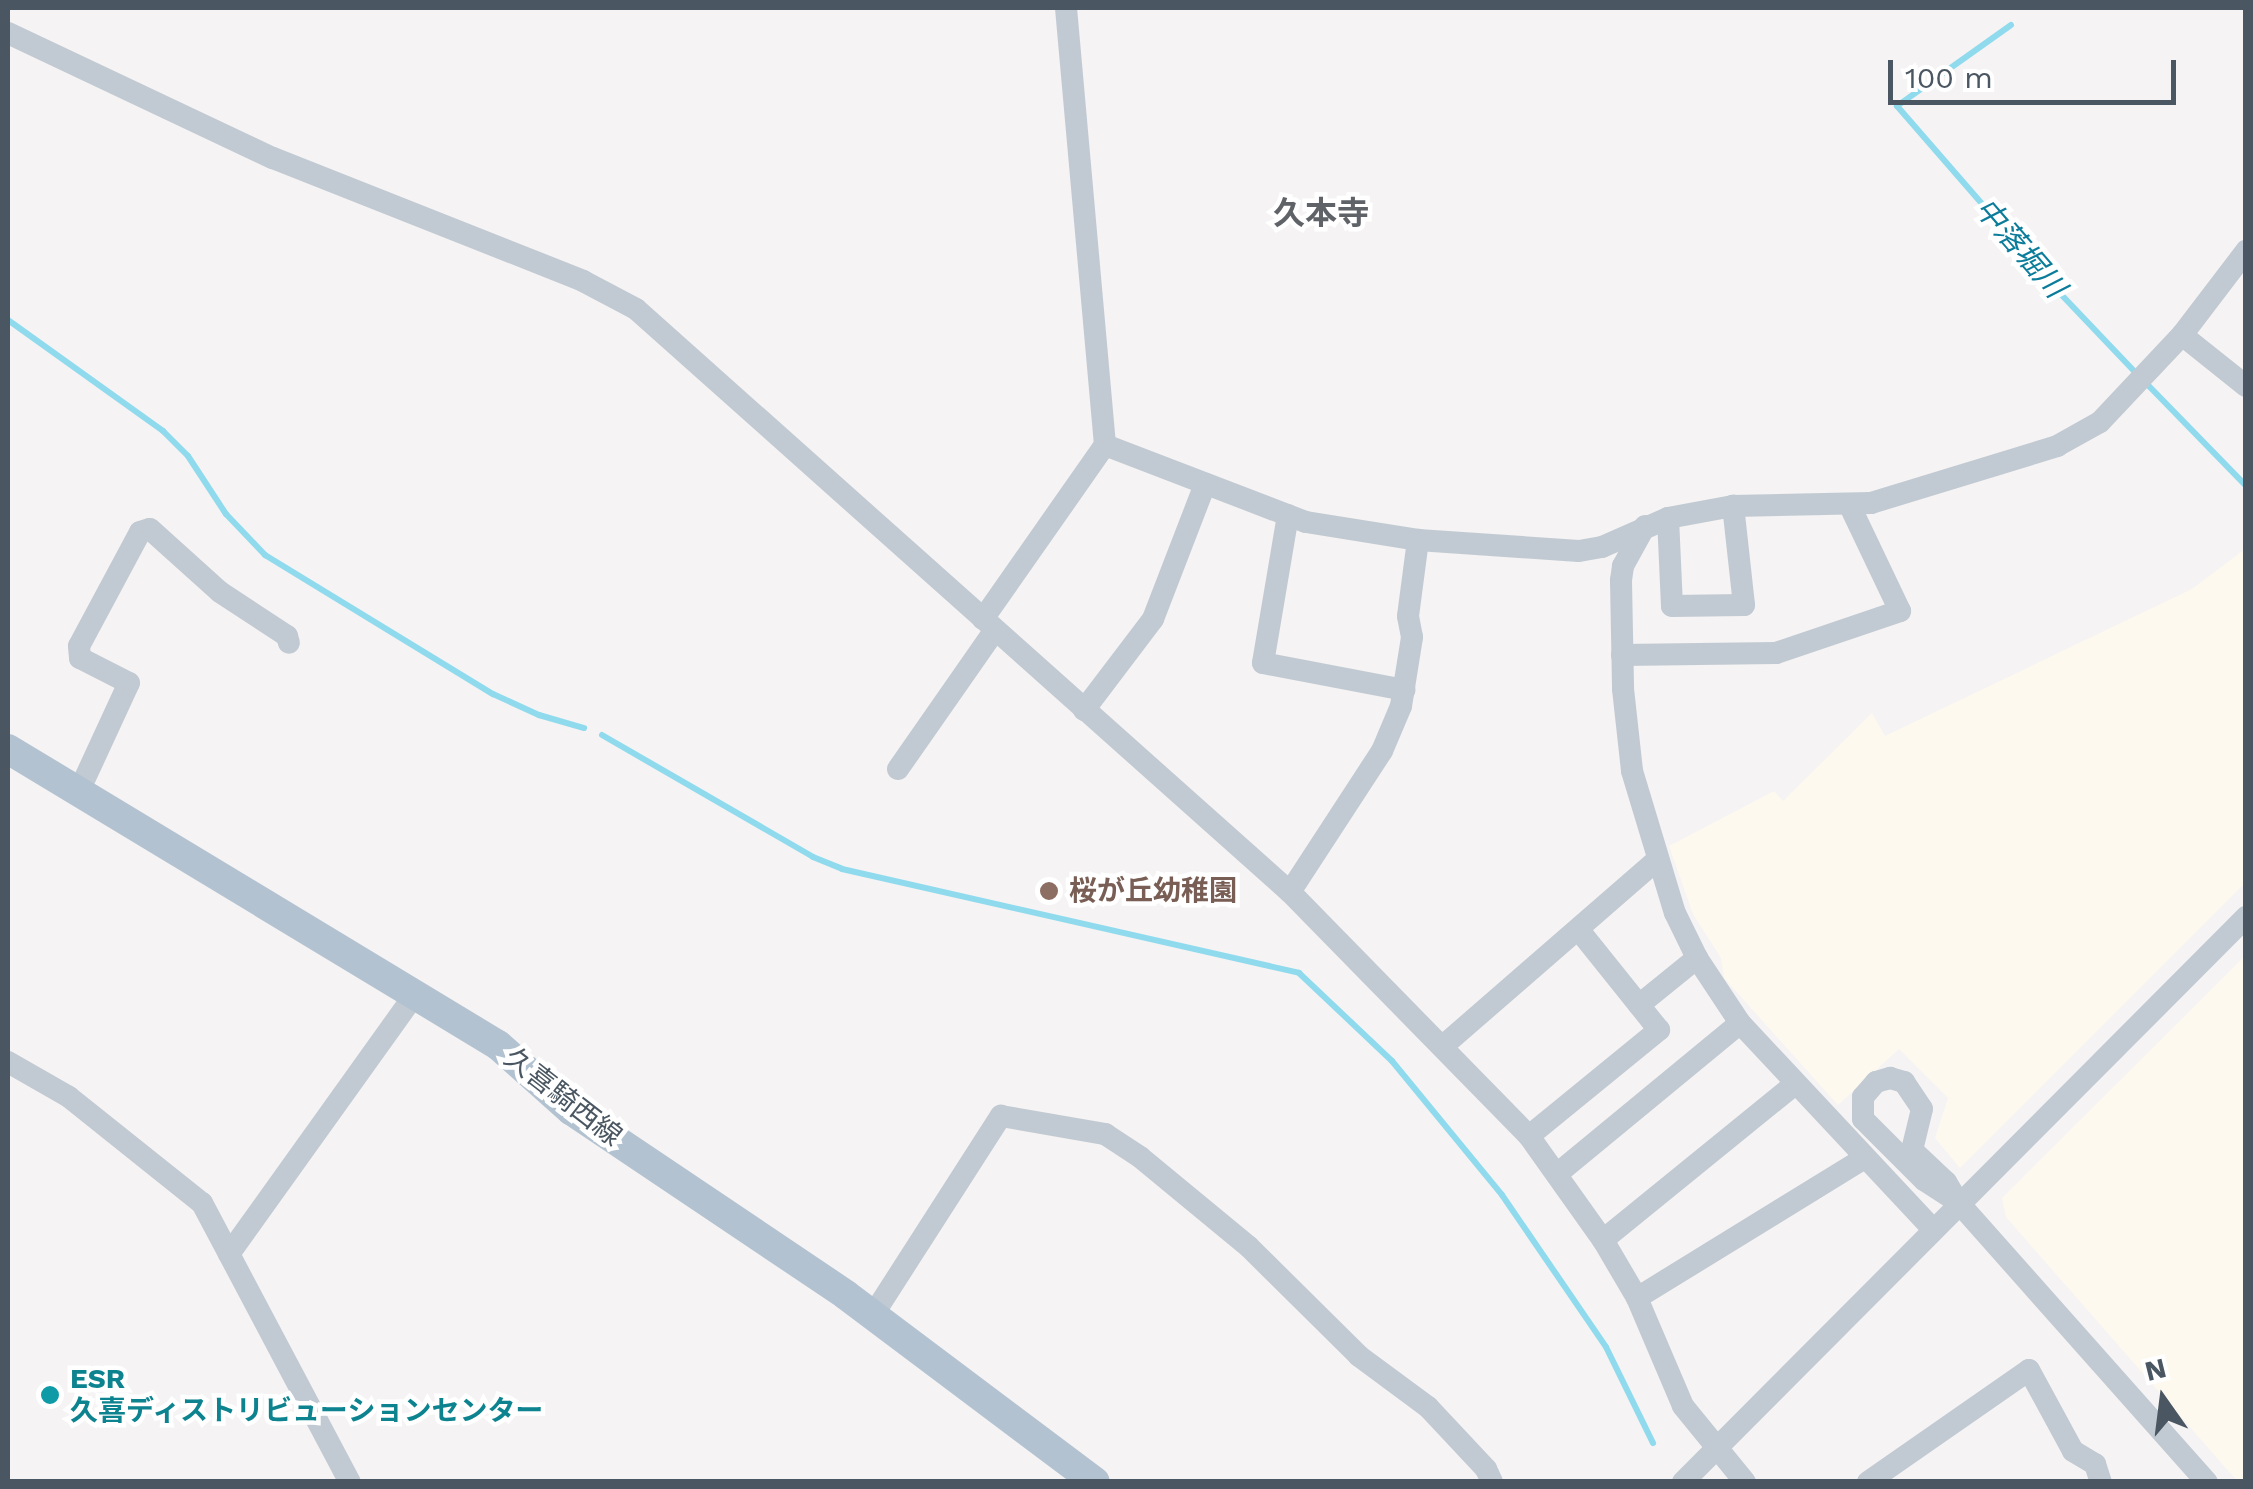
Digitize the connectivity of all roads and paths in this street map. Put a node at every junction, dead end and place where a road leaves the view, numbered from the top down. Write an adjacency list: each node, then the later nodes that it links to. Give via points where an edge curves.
1 (1066, 8): 6 (street)
2 (8, 34): 14 (street, via 273,158 622,300)
3 (2246, 251): 4 (street)
4 (2182, 335): 5 (street); 9 (street, via 2100,422 2077,436 1915,493)
5 (2246, 386)
6 (1104, 445): 7 (street); 14 (street)
7 (1206, 484): 10 (street); 18 (street, via 1153,619)
8 (1733, 506): 9 (street); 11 (street); 11 (street, via 1744,604 1672,606)
9 (1850, 506): 16 (street, via 1900,611 1776,653)
10 (1288, 515): 13 (street); 17 (street, via 1263,663)
11 (1668, 518): 12 (street)
12 (1645, 526): 13 (street, via 1579,552); 16 (street, via 1620,581)
13 (1418, 540): 17 (street)
14 (989, 625): 18 (street); 20 (street)
15 (289, 643): 21 (street, via 150,529 140,532 79,646 80,658 129,683)
16 (1622, 655): 22 (street, via 1632,771)
17 (1404, 690): 23 (street, via 1382,751)
18 (1084, 710): 23 (street)
19 (8, 749): 21 (main road, 久喜騎西線)
20 (898, 768)
21 (79, 791): 27 (main road, 久喜騎西線)
22 (1656, 861): 25 (street); 26 (street)
23 (1290, 892): 30 (street)
24 (2246, 916): 36 (street)
25 (1578, 929): 28 (street); 30 (street)
26 (1697, 958): 28 (street); 29 (street)
27 (416, 993): 39 (street); 41 (main road, 久喜騎西線, via 498,1046 571,1110)
28 (1639, 1005): 33 (street, via 1659,1030)
29 (1740, 1023): 32 (street); 35 (street)
30 (1443, 1046): 33 (street)
31 (8, 1062): 39 (street, via 69,1097 202,1202)
32 (1794, 1085): 34 (street); 38 (street)
33 (1529, 1136): 35 (street)
34 (1863, 1159): 37 (street); 40 (street)
35 (1557, 1174): 38 (street)
36 (1958, 1202): 36 (street, via 1924,1180 1864,1118 1863,1097 1876,1082 1904,1082 1921,1103 1912,1150); 37 (street); 50 (street)
37 (1932, 1228): 42 (street)
38 (1603, 1240): 40 (street)
39 (229, 1254): 43 (street)
40 (1637, 1298): 42 (street, via 1675,1392)
41 (873, 1315): 44 (main road, 久喜騎西線); 45 (street, via 1001,1116 1105,1134 1249,1247 1360,1356 1428,1407)
42 (1718, 1445): 46 (street); 47 (street)
43 (350, 1482)
44 (1094, 1482)
45 (1492, 1482)
46 (1683, 1482)
47 (1745, 1482)
48 (1868, 1482): 49 (street, via 2029,1370 2073,1452 2095,1464)
49 (2101, 1482)
50 (2207, 1482)

